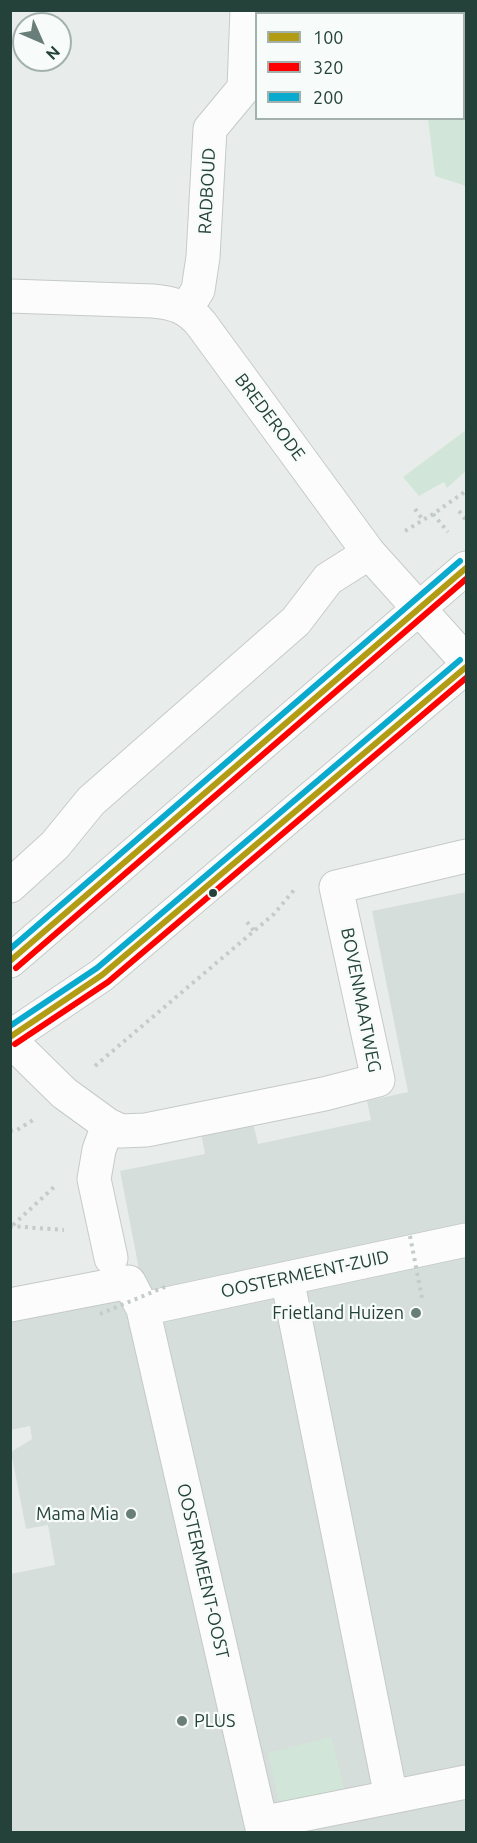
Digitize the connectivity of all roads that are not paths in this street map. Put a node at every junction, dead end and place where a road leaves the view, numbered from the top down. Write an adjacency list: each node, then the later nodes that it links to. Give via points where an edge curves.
1 (246, 10): 3 (street, RADBOUD, via 244,88 210,129 203,257 198,290)
2 (10, 296): 3 (street, via 173,302)
3 (186, 309): 4 (street, BREDERODE, via 195,316)
4 (369, 553): 6 (street, BREDERODE); 10 (street, via 328,579 296,621 91,801 55,845)
5 (466, 568): 6 (street)
6 (419, 608): 7 (street, BREDERODE); 11 (street)
7 (466, 661)
8 (466, 667): 12 (street, via 102,975)
9 (466, 856): 13 (street, BOVENMAATWEG, via 336,886 378,1080 146,1130 121,1131)
10 (10, 886)
11 (10, 961)
12 (10, 1039): 13 (street, via 64,1093)
13 (108, 1125): 16 (street, OOSTERMEENT-OOST, via 94,1179)
14 (466, 1240): 15 (street, OOSTERMEENT-ZUID)
15 (287, 1278): 16 (street, OOSTERMEENT-ZUID); 19 (street)
16 (128, 1283): 17 (street, OOSTERMEENT-ZUID); 20 (street, OOSTERMEENT-OOST)
17 (10, 1305)
18 (466, 1782): 19 (street)
19 (391, 1797): 20 (street)
20 (262, 1828)

